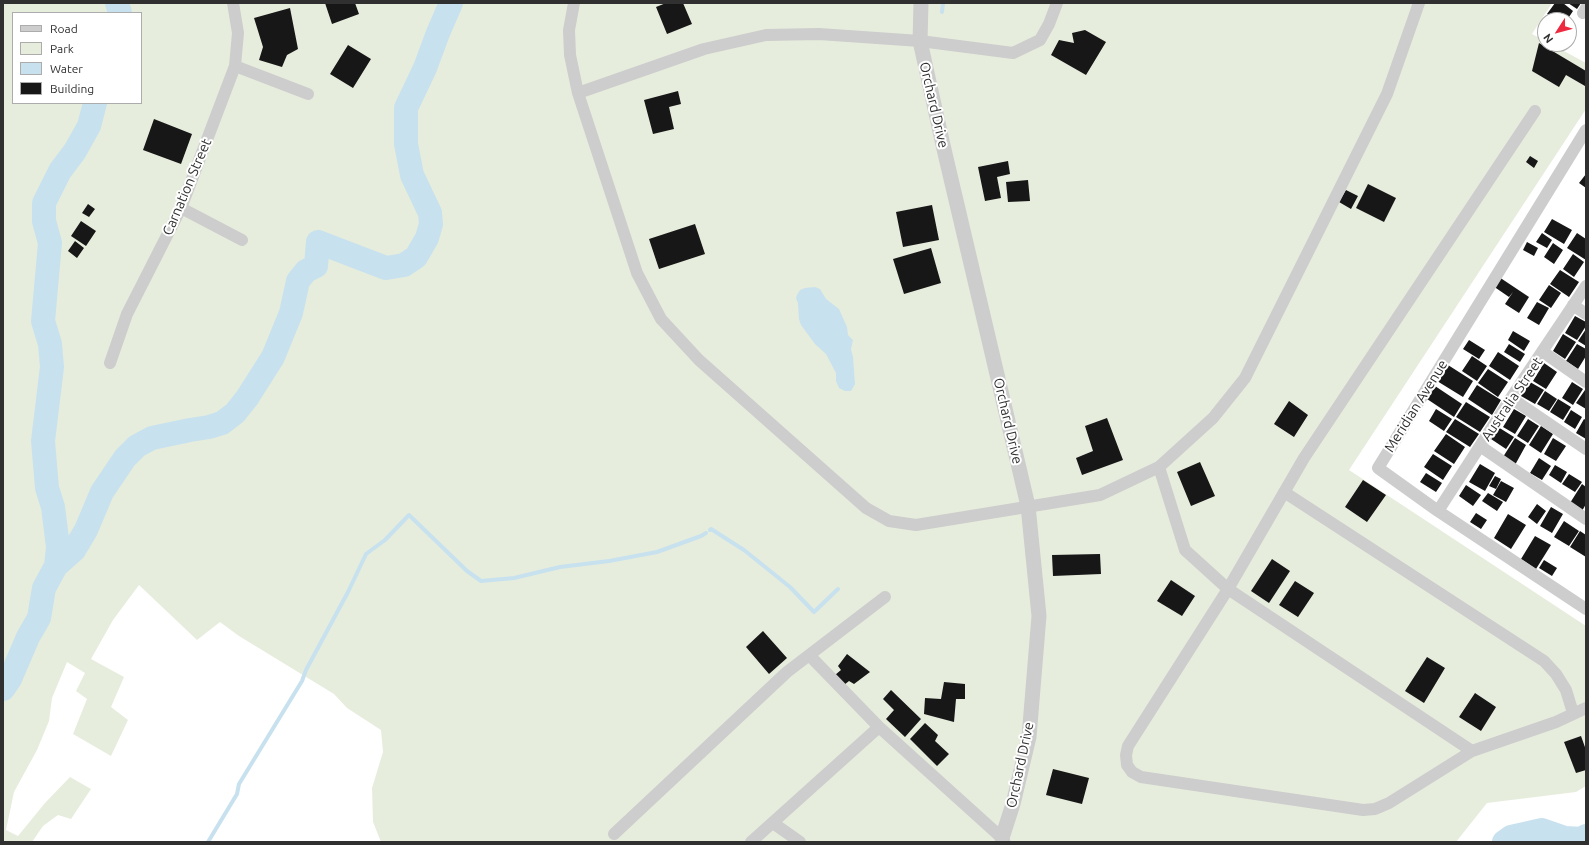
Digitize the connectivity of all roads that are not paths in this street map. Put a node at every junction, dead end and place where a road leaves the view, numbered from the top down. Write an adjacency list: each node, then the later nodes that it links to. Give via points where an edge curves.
1 (233, 3): 7 (street, Carnation Street, via 238,33)
2 (574, 3): 8 (street, via 569,30 570,55)
3 (921, 3): 6 (street, Orchard Drive)
4 (1057, 3): 6 (street, via 1040,40 1013,53)
5 (1419, 3): 23 (street, via 1387,94 1246,378 1213,418)
6 (920, 41): 8 (street, via 819,34 766,35 704,49); 25 (street, Orchard Drive)
7 (234, 66): 9 (street); 12 (street, Carnation Street)
8 (578, 93): 25 (street, via 636,273 661,319 699,360 866,508 889,522 916,525)
9 (308, 94)
10 (1535, 111): 24 (street, via 1304,458)
11 (1586, 130): 26 (street, Meridian Avenue, via 1378,468)
12 (181, 208): 13 (street); 18 (street, Carnation Street, via 127,314)
13 (242, 240)
14 (1586, 286): 15 (street, Australia Street)
15 (1573, 305): 16 (street); 17 (street, Australia Street)
16 (1586, 314)
17 (1543, 352): 19 (street); 20 (street, Australia Street)
18 (110, 363)
19 (1586, 382)
20 (1511, 398): 21 (street, Australia Street); 22 (street)
21 (1480, 446): 26 (street, Australia Street); 27 (street)
22 (1586, 449)
23 (1159, 467): 25 (street, via 1100,495); 28 (street, via 1186,550)
24 (1284, 492): 28 (street); 33 (street, via 1544,661 1566,690)
25 (1028, 506): 38 (street, Orchard Drive, via 1039,616 1030,737)
26 (1438, 511): 30 (street, Meridian Avenue)
27 (1586, 519)
28 (1228, 589): 35 (street); 35 (street, via 1128,746 1127,765 1132,772 1141,777 1362,810 1375,809 1389,803)
29 (885, 598): 31 (street)
30 (1586, 609)
31 (809, 655): 34 (street); 37 (street, via 787,672)
32 (1586, 708): 33 (street)
33 (1573, 713): 35 (street, via 1556,722)
34 (879, 727): 36 (street); 38 (street)
35 (1472, 751)
36 (773, 823): 39 (street); 40 (street)
37 (614, 834)
38 (1002, 840)
39 (751, 842)
40 (800, 842)

